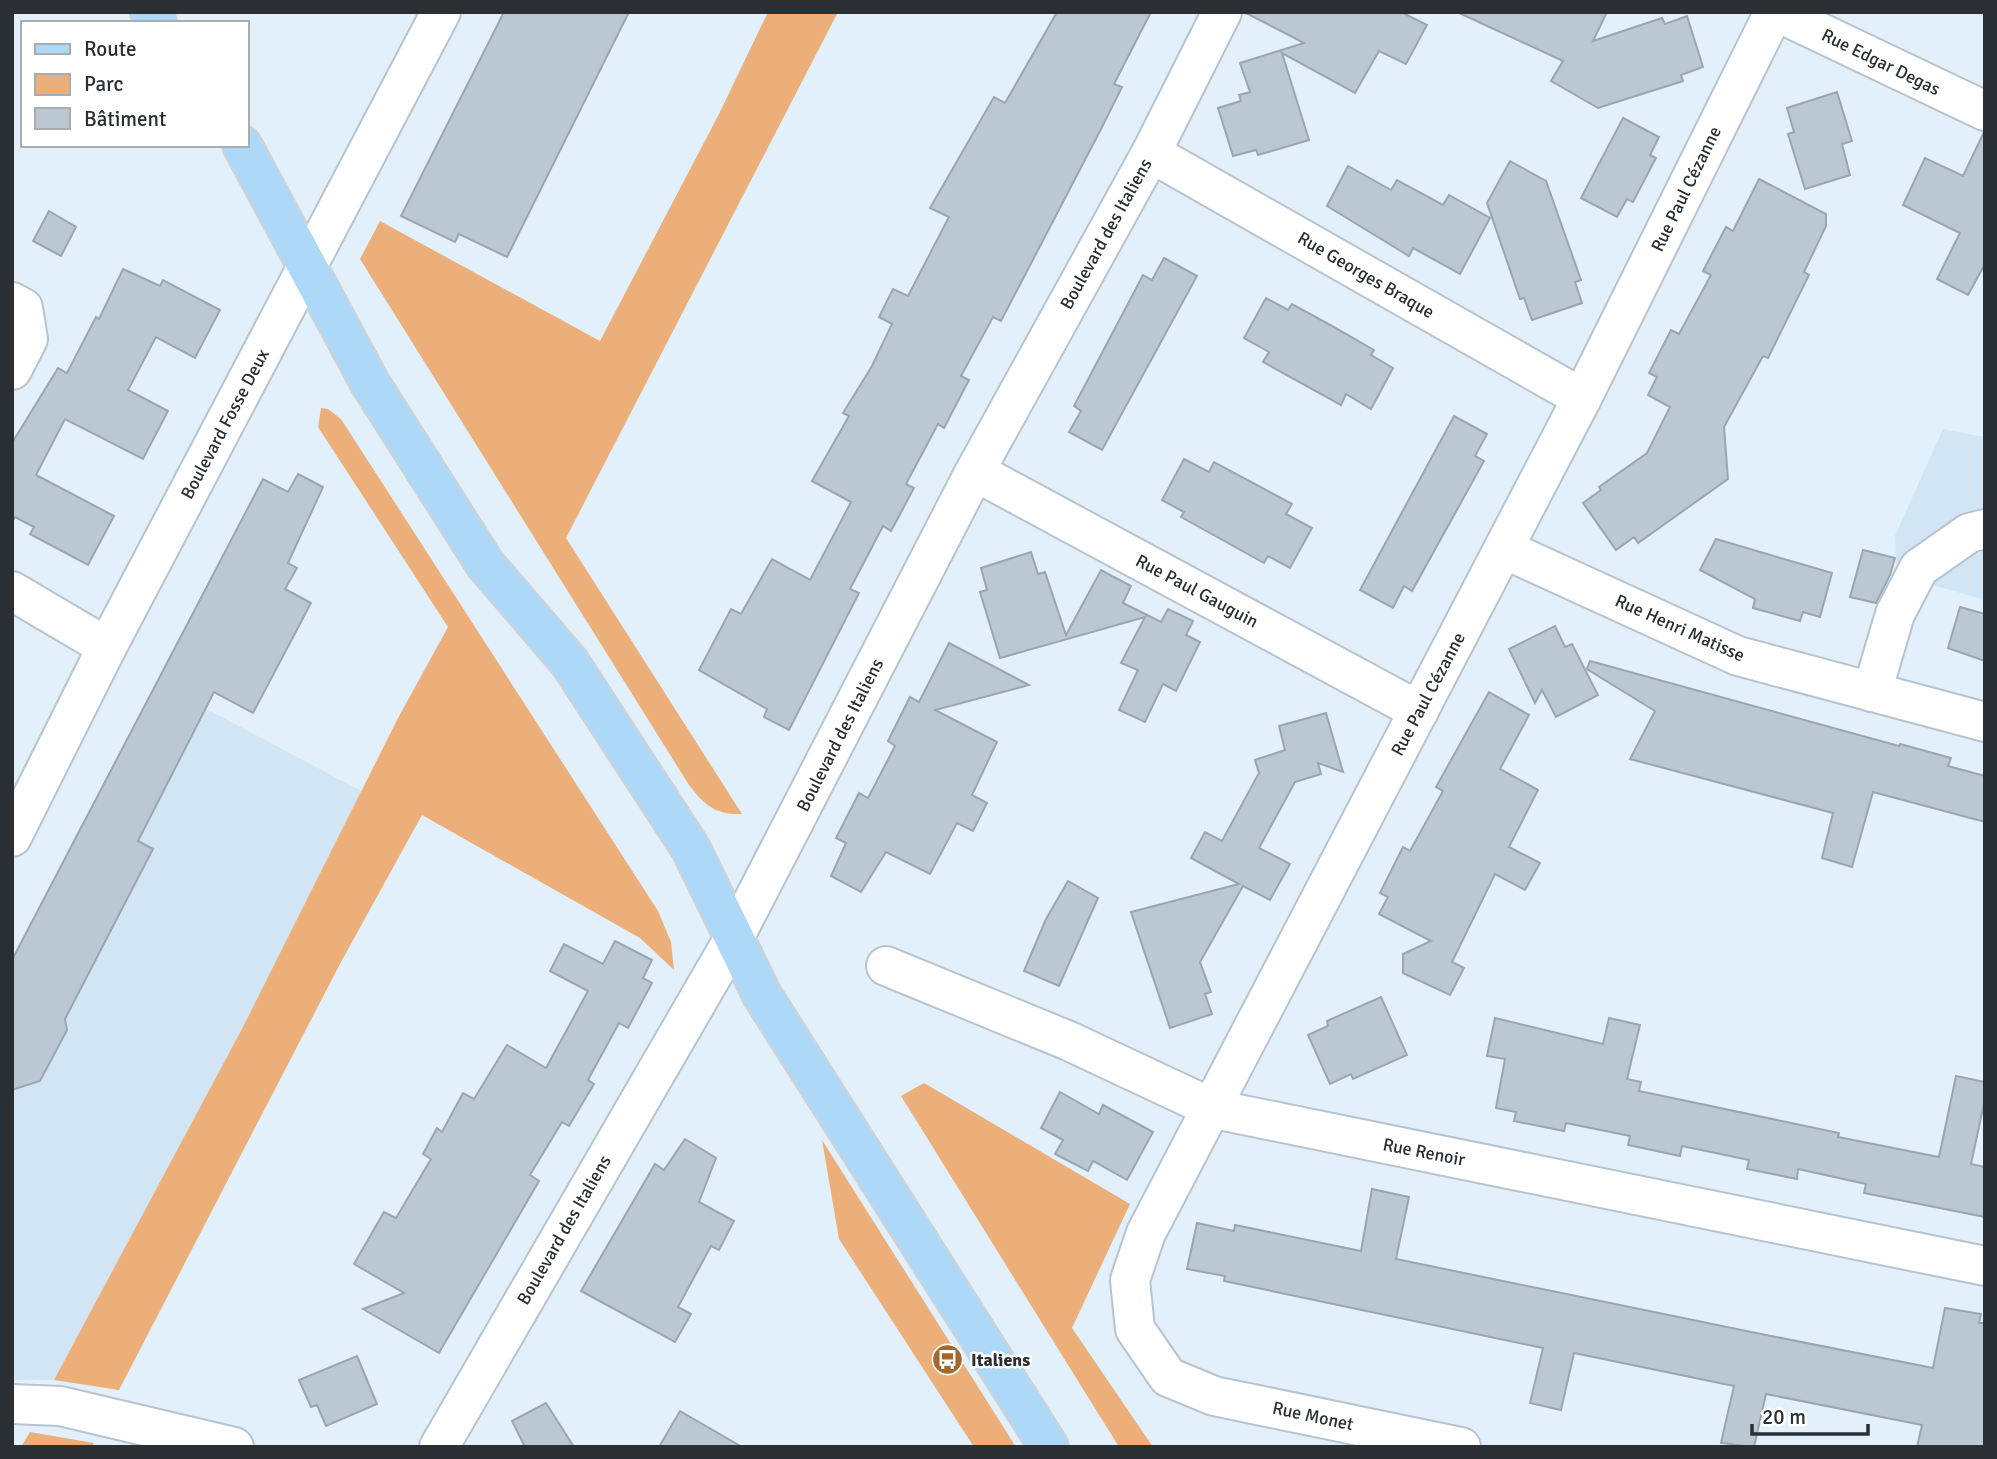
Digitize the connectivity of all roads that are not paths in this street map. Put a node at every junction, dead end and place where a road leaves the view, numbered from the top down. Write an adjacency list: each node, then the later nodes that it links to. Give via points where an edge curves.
1 (441, 12): 7 (street, Boulevard Fosse Deux)
2 (1222, 12): 6 (street, Boulevard des Italiens)
3 (1776, 12): 4 (street, Rue Edgar Degas); 10 (street, Rue Paul Cézanne)
4 (1985, 111)
5 (243, 147): 7 (main road)
6 (1151, 153): 10 (street, Rue Georges Braque); 11 (street, Boulevard des Italiens)
7 (307, 270): 15 (street, Boulevard Fosse Deux); 20 (main road, via 370,383 485,564 570,663 691,849)
8 (17, 305): 9 (street, via 28,340)
9 (12, 370)
10 (1582, 398): 13 (street, Rue Paul Cézanne)
11 (973, 475): 17 (street, Rue Paul Gauguin, via 987,478); 20 (street, Boulevard des Italiens)
12 (1985, 530): 16 (street, via 1969,533 1919,568 1895,614)
13 (1504, 549): 16 (street, Rue Henri Matisse, via 1738,656); 17 (street, Rue Paul Cézanne)
14 (12, 591): 15 (street)
15 (107, 647): 19 (street, Boulevard Fosse Deux)
16 (1872, 692): 18 (street, Rue Henri Matisse)
17 (1419, 711): 22 (street, Rue Paul Cézanne)
18 (1985, 722)
19 (12, 837)
20 (734, 938): 26 (main road, via 766,1002); 28 (street, Boulevard des Italiens)
21 (886, 966): 22 (street, Rue Renoir, via 1069,1041)
22 (1214, 1109): 23 (street, Rue Renoir); 24 (street, Rue Paul Cézanne, via 1146,1233 1130,1280 1135,1329)
23 (1985, 1266)
24 (1168, 1377): 31 (street, Rue Monet, via 1214,1395)
25 (12, 1404): 27 (street, via 60,1406)
26 (1028, 1411): 29 (main road); 30 (main road)
27 (234, 1447)
28 (439, 1447)
29 (1049, 1447)
30 (1062, 1447)
31 (1461, 1447)

